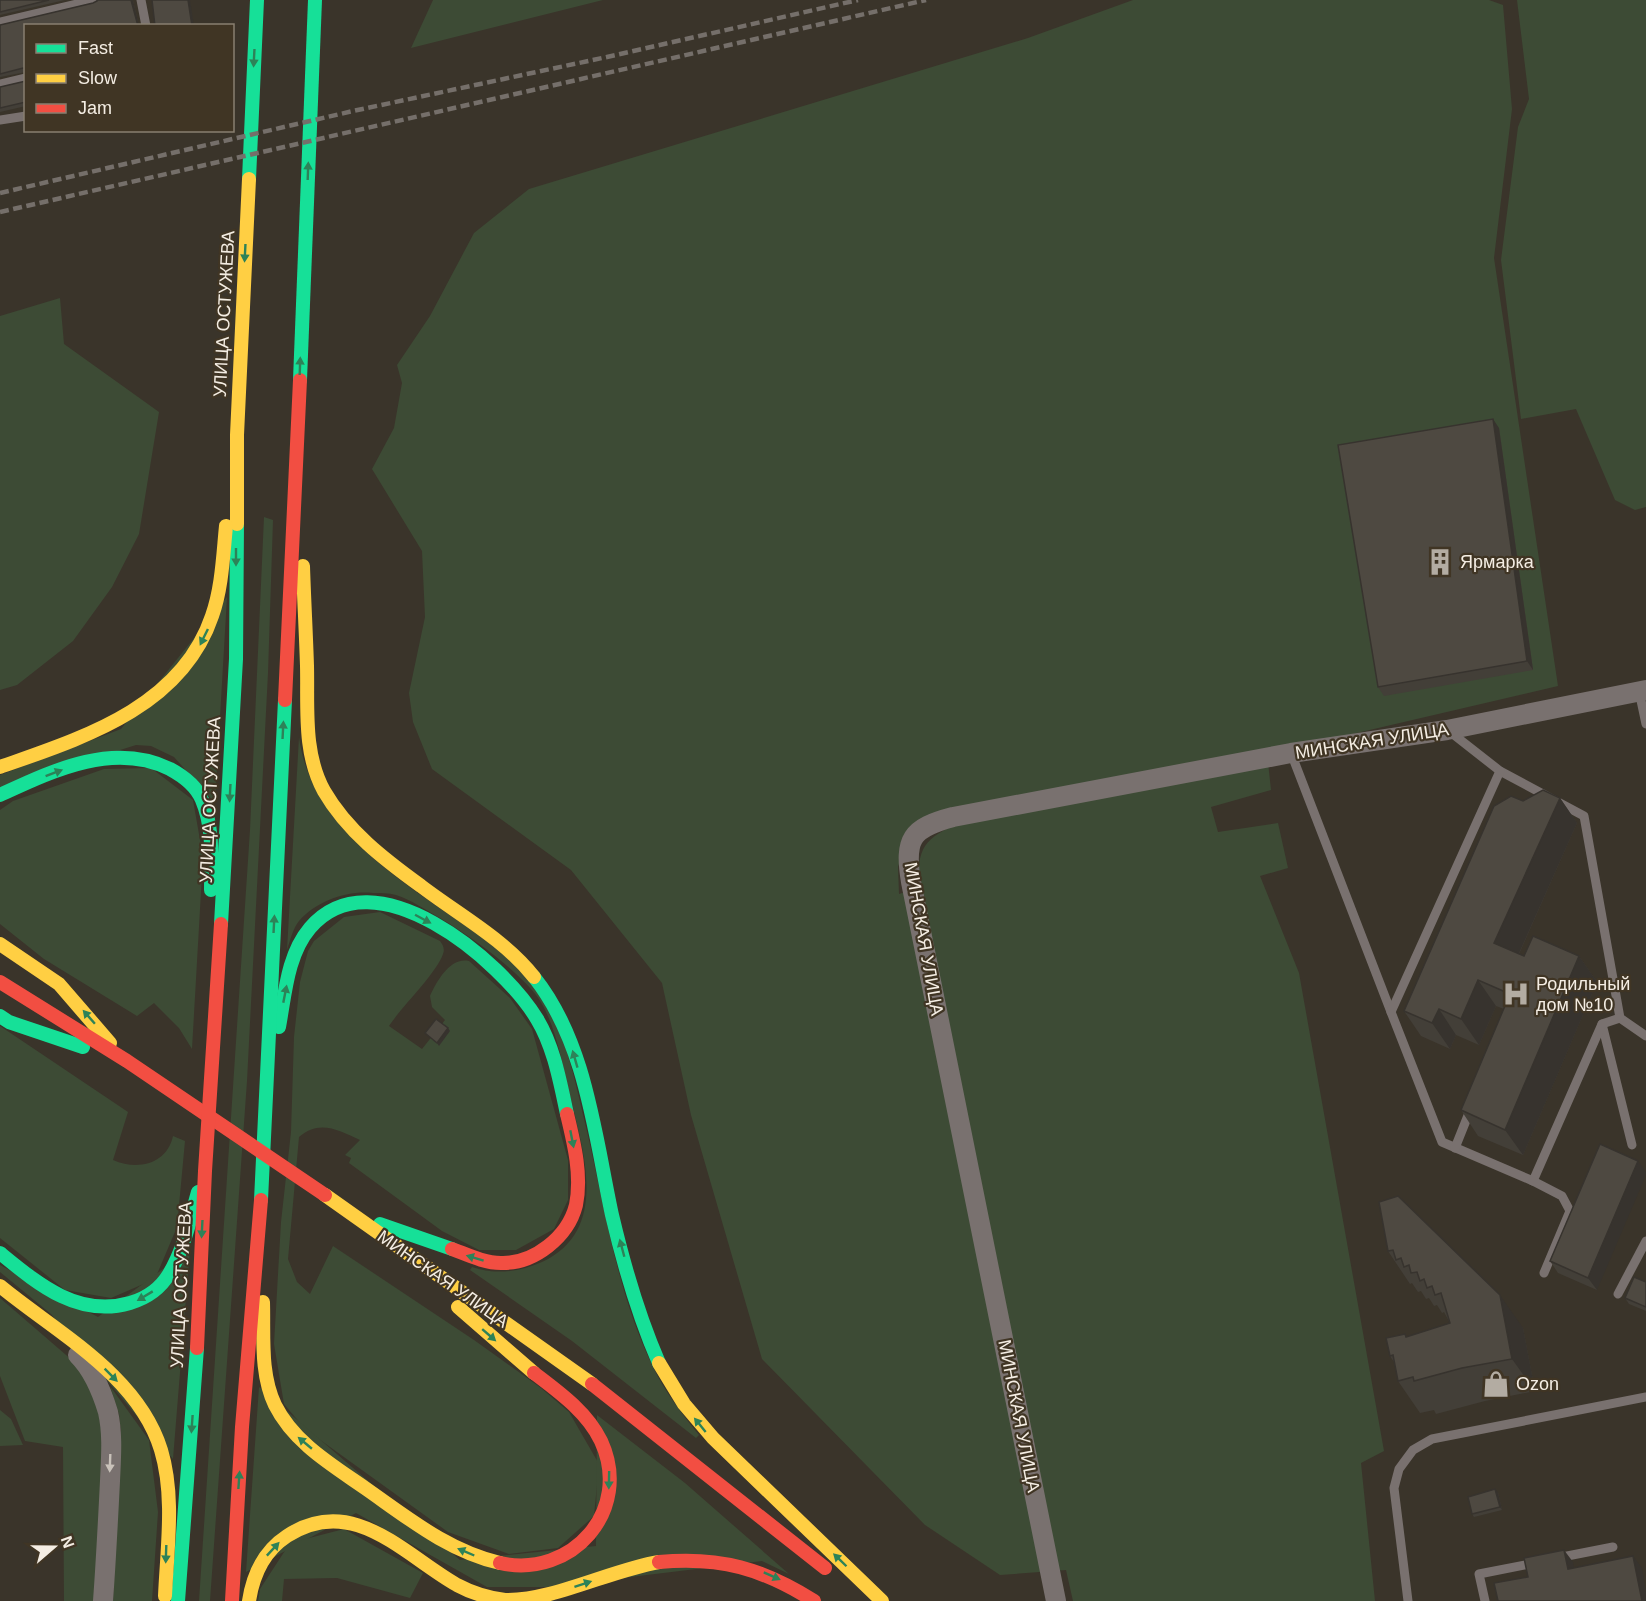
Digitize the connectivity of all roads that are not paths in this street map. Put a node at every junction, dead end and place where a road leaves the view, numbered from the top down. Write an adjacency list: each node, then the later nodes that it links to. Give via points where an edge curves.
1 (94, 0): 5 (lane)
2 (141, 0): 6 (lane)
3 (257, 0): 12 (street, УЛИЦА ОСТУЖЕВА, one-way to 12)
4 (315, 0): 11 (street, one-way to 4)
5 (0, 22)
6 (146, 24)
7 (24, 78): 8 (lane)
8 (0, 84)
9 (24, 116): 10 (lane)
10 (0, 120)
11 (298, 424): 29 (street, one-way to 11); 52 (street, one-way to 11, via 721,1449 668,1380 634,1294 568,1032 541,984 504,946 406,875 352,828 322,787 306,724)
12 (237, 435): 17 (street, one-way to 17, via 217,592 210,623 189,663 164,690 134,712 106,727); 27 (street, УЛИЦА ОСТУЖЕВА, one-way to 27, via 236,659)
13 (1642, 691): 14 (lane); 15 (street, МИНСКАЯ УЛИЦА)
14 (1646, 724)
15 (1447, 730): 16 (street, МИНСКАЯ УЛИЦА); 18 (lane)
16 (1291, 753): 22 (lane); 53 (street, МИНСКАЯ УЛИЦА, via 953,817 921,828 909,848 911,882)
17 (0, 767)
18 (1500, 771): 22 (lane); 24 (lane, via 1584,816)
19 (0, 795): 27 (street, one-way to 27, via 63,770 118,756 161,763 189,780 204,802 212,833)
20 (0, 944): 28 (street, one-way to 20, via 59,984)
21 (0, 982): 28 (street, МИНСКАЯ УЛИЦА)
22 (1391, 1012): 32 (lane, via 1442,1142)
23 (0, 1016): 28 (street)
24 (1620, 1018): 25 (lane); 26 (lane)
25 (1602, 1024): 31 (lane); 34 (lane)
26 (1646, 1036)
27 (213, 1039): 33 (street, УЛИЦА ОСТУЖЕВА)
28 (127, 1062): 35 (street, МИНСКАЯ УЛИЦА)
29 (266, 1092): 35 (street, one-way to 35, via 297,949 315,923 344,906 365,901 388,904 432,923 476,953 533,1011 544,1032 560,1085 578,1174 578,1196 568,1226 553,1245 528,1258 503,1263 476,1260); 36 (street)
30 (1476, 1097): 32 (lane)
31 (1632, 1145)
32 (1455, 1148): 34 (lane)
33 (205, 1171): 38 (street, one-way to 38, via 174,1264 161,1285 135,1301 104,1308 68,1302); 47 (street, УЛИЦА ОСТУЖЕВА, one-way to 47, via 195,1385)
34 (1533, 1181): 39 (lane, via 1562,1196 1570,1211)
35 (351, 1213): 36 (street, one-way to 36, via 584,1414 601,1440 609,1468 609,1492 592,1534 576,1550 552,1561 529,1565 483,1559 425,1529 296,1435 275,1405 266,1372); 51 (street, МИНСКАЯ УЛИЦА, via 600,1389)
36 (260, 1214): 48 (street, one-way to 36)
37 (1646, 1241): 41 (lane)
38 (0, 1253)
39 (1544, 1273)
40 (0, 1286): 42 (street)
41 (1618, 1294)
42 (45, 1321): 45 (street, one-way to 45, via 85,1362 108,1412 111,1457); 46 (street, one-way to 46, via 110,1373 151,1425 160,1450 167,1501)
43 (1646, 1397): 54 (lane, via 1432,1439 1413,1450 1399,1468 1394,1488)
44 (1613, 1547): 55 (lane, via 1479,1574)
45 (103, 1601)
46 (165, 1601)
47 (178, 1601)
48 (232, 1601)
49 (249, 1601): 50 (street, one-way to 50, via 260,1565 276,1544 295,1530 318,1522 344,1521 374,1529 459,1587 505,1600 553,1594 659,1562 712,1560 759,1571)
50 (814, 1601)
51 (868, 1601)
52 (882, 1601)
53 (1056, 1601)
54 (1408, 1601)
55 (1485, 1601)

